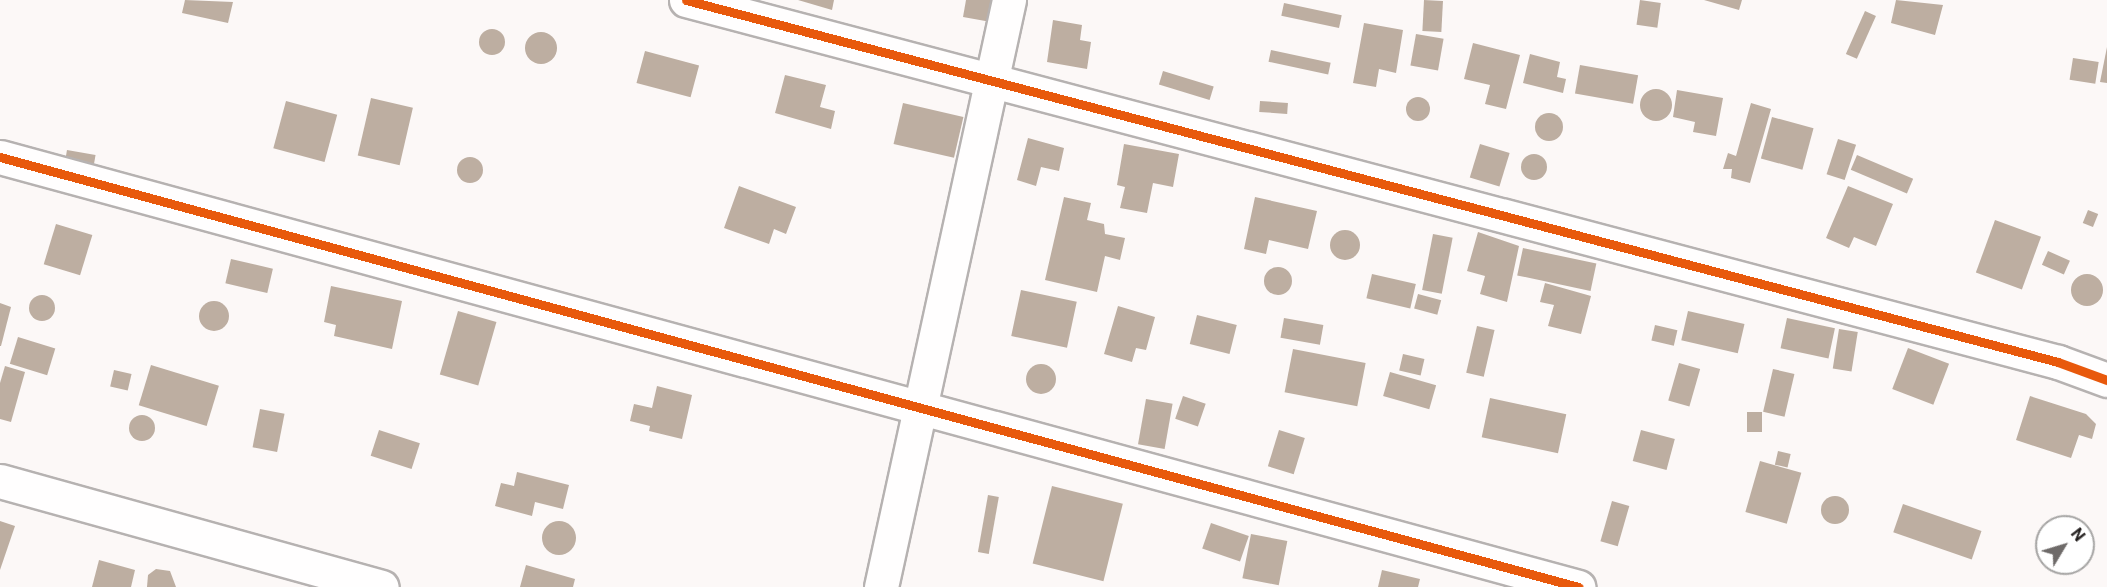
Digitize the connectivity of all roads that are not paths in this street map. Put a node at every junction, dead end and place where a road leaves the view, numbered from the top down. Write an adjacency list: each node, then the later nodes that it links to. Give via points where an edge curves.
1 (686, 0): 3 (street)
2 (1009, 0): 3 (street)
3 (992, 78): 5 (street, via 2046,359); 6 (street)
4 (0, 157): 6 (street)
5 (2107, 380)
6 (918, 405): 9 (street); 10 (street)
7 (0, 481): 8 (street)
8 (382, 587)
9 (881, 587)
10 (1578, 587)

